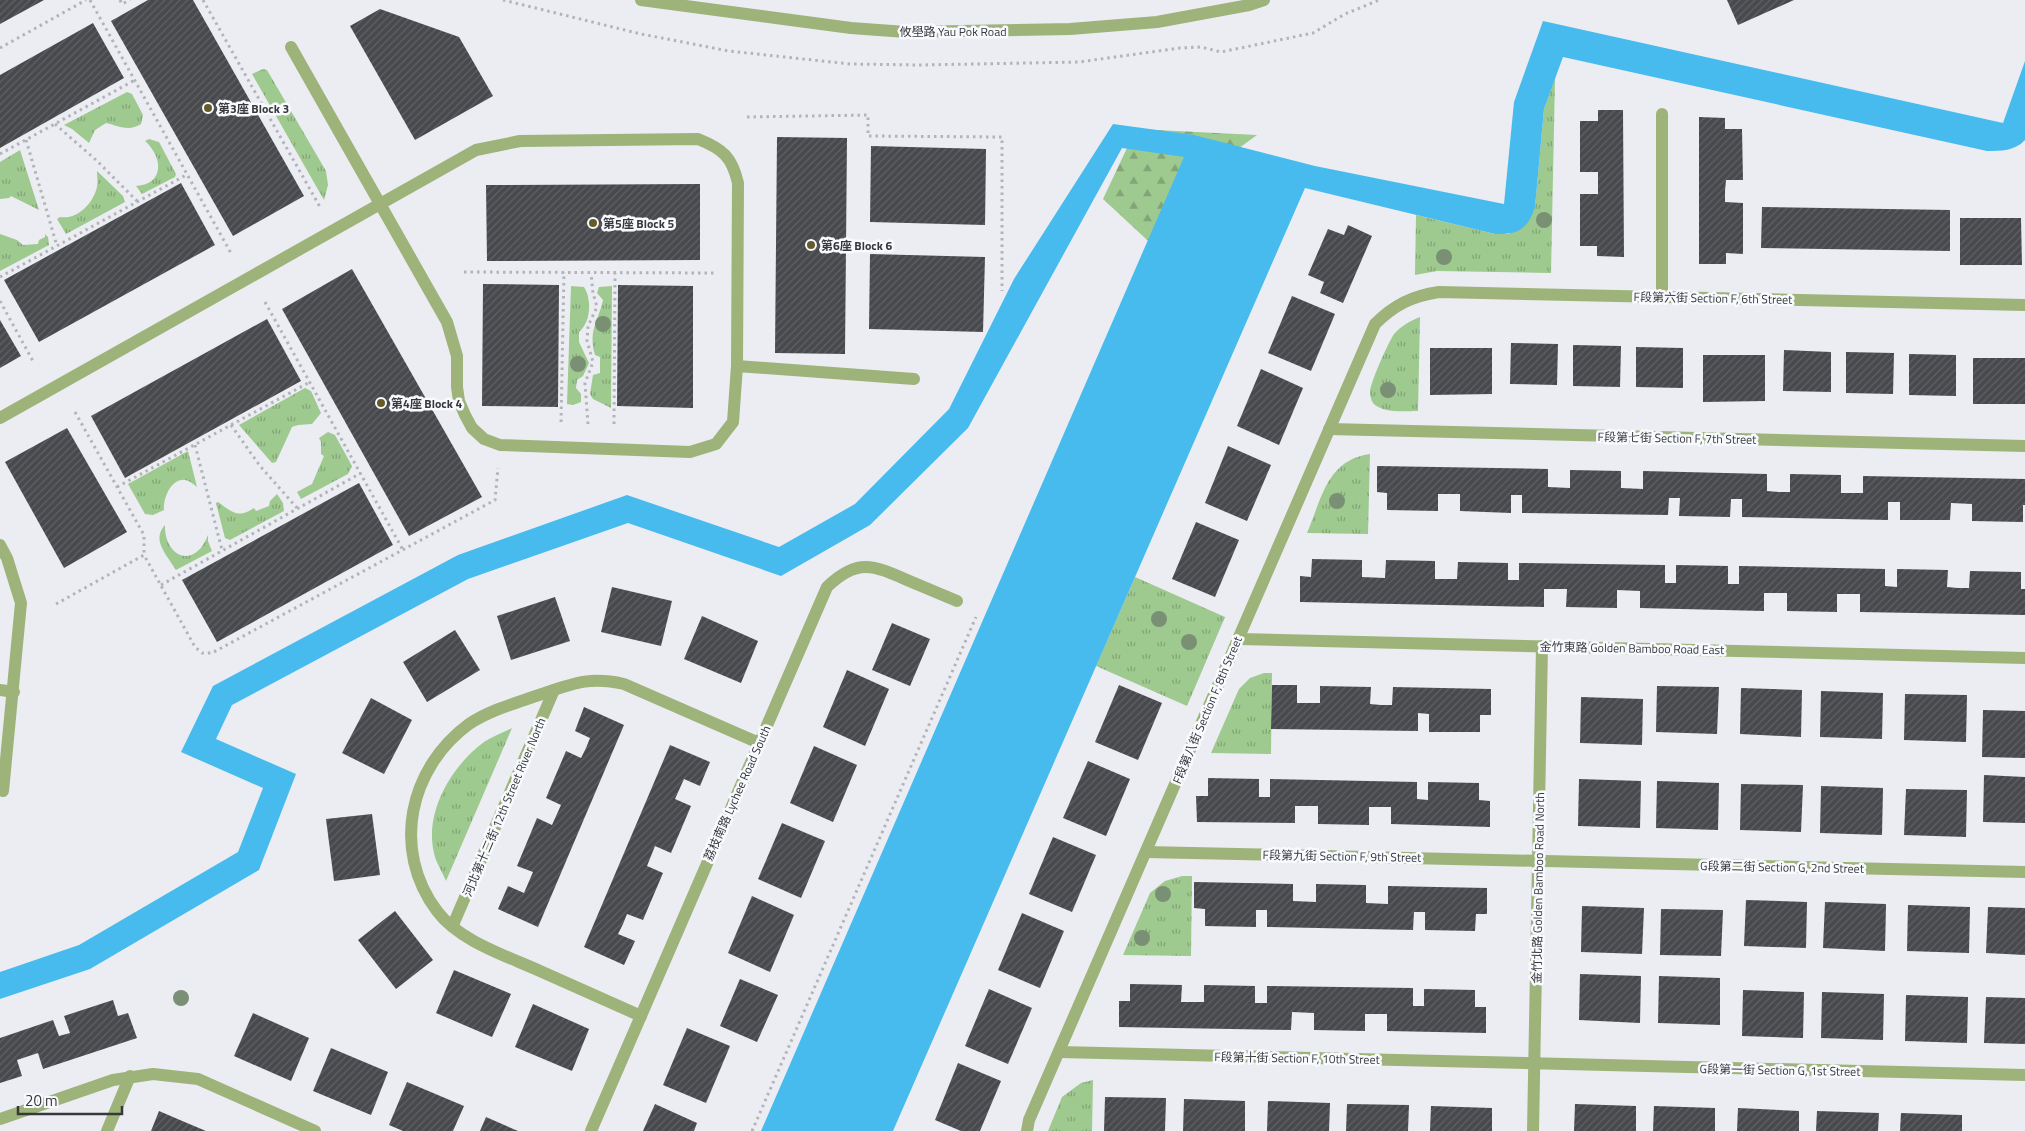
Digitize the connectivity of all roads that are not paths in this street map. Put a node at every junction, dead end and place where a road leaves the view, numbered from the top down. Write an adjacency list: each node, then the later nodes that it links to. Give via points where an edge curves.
1 (641, 0): 2 (street, 攸壆路 Yau Pok Road, via 851,28 906,32 1070,29 1157,22)
2 (1264, 0)
3 (291, 46): 5 (street)
4 (1662, 114): 6 (street)
5 (380, 205): 9 (street, via 447,322 457,356 460,401 472,428 484,439 500,445 690,452 716,444 733,422); 9 (street, via 476,150 520,140 698,139 711,144 725,154 734,168 738,184); 11 (street)
6 (1662, 297): 7 (street, F段第六街 Section F, 6th Street, via 1438,292 1420,294); 8 (street, F段第六街 Section F, 6th Street)
7 (1403, 301): 12 (street, F段第八街 Section F, 8th Street, via 1375,324)
8 (2025, 306)
9 (737, 366): 10 (street)
10 (914, 378)
11 (0, 418)
12 (1329, 429): 13 (street, F段第七街 Section F, 7th Street); 16 (street, F段第八街 Section F, 8th Street)
13 (2025, 446)
14 (0, 545): 21 (street, via 21,603)
15 (957, 601): 22 (street, 荔枝南路 Lychee Road South, via 878,567 864,566 837,577 827,587)
16 (1238, 639): 17 (street, 金竹東路 Golden Bamboo Road East); 24 (street, F段第八街 Section F, 8th Street)
17 (1542, 646): 18 (street, 金竹東路 Golden Bamboo Road East); 25 (street, 金竹北路 Golden Bamboo Road North)
18 (2025, 658)
19 (0, 690): 21 (street)
20 (554, 690): 22 (street, 河北第十二街 12th Street River North, via 584,680 624,684); 27 (street, 河北第十二街 12th Street River North); 27 (street, 河北第十二街 12th Street River North, via 470,723 445,745 425,774 413,805 410,844 418,880 438,912)
21 (14, 692): 23 (street)
22 (759, 744): 28 (street, 荔枝南路 Lychee Road South)
23 (3, 791)
24 (1146, 852): 25 (street, F段第九街 Section F, 9th Street); 29 (street, F段第八街 Section F, 8th Street)
25 (1538, 861): 26 (street, G段第二街 Section G, 2nd Street); 30 (street, 金竹北路 Golden Bamboo Road North)
26 (2025, 872)
27 (453, 925): 28 (street, 河北第十二街 12th Street River North, via 470,940)
28 (641, 1016): 36 (street, 荔枝南路 Lychee Road South)
29 (1058, 1052): 30 (street, F段第十街 Section F, 10th Street); 37 (street, F段第八街 Section F, 8th Street)
30 (1534, 1064): 32 (street, G段第一街 Section G, 1st Street); 38 (street, 金竹北路 Golden Bamboo Road North)
31 (130, 1076): 33 (street); 34 (street); 35 (street, via 153,1074 198,1079)
32 (2025, 1076)
33 (0, 1119)
34 (106, 1131)
35 (315, 1131)
36 (591, 1131)
37 (1026, 1131)
38 (1533, 1131)

